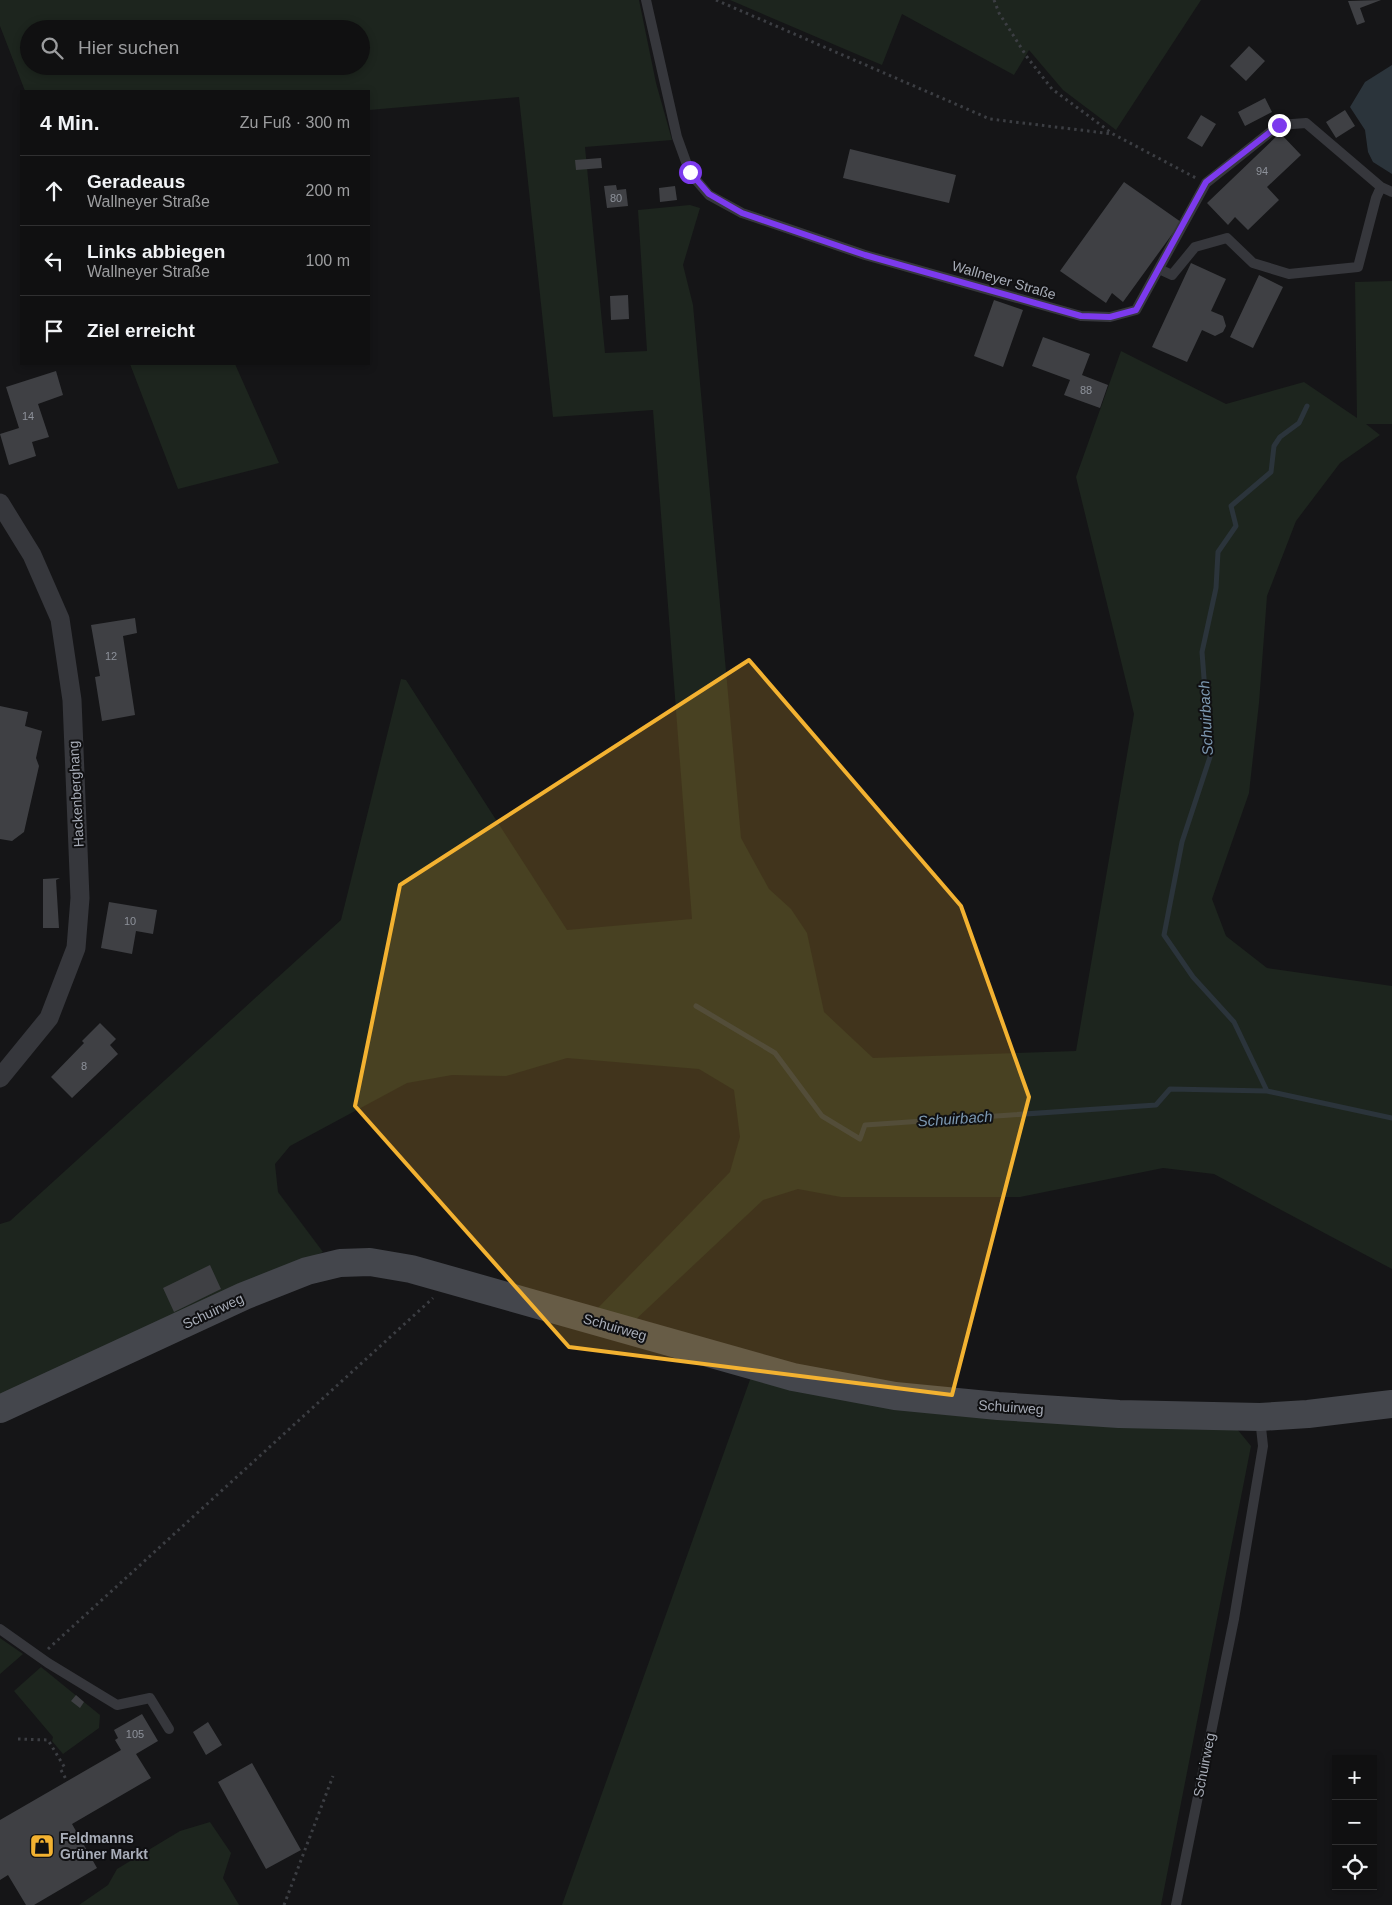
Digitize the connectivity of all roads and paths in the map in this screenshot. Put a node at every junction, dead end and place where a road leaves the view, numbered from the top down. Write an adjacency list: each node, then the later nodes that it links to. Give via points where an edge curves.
1 (646, 0): 8 (lane, Wallneyer Straße, via 677,137 690,172 709,194 742,213 865,255 1081,316 1110,317 1136,310)
2 (716, 0): 4 (path, via 990,119)
3 (994, 0): 4 (path, via 1026,57 1052,89)
4 (1113, 134): 5 (path)
5 (1206, 182): 6 (lane, Wallneyer Straße, via 1279,125 1306,124); 8 (lane, Wallneyer Straße)
6 (1381, 187): 7 (lane, Wallneyer Straße); 8 (lane, via 1358,267 1289,274 1252,263 1227,238 1195,247 1172,275)
7 (1392, 192)
8 (1159, 269)
9 (0, 503): 10 (street, Hackenberghang, via 32,555 60,619 72,700 80,898 76,948 49,1018)
10 (0, 1078)
11 (452, 1280): 13 (main road, Schuirweg, via 370,1262 340,1263 307,1271 244,1296); 14 (main road, Schuirweg, via 793,1377 895,1396 1119,1414); 16 (path)
12 (1392, 1404): 14 (main road, Schuirweg)
13 (0, 1409)
14 (1260, 1417): 22 (lane, Schuirweg, via 1262,1446 1234,1619)
15 (0, 1629): 16 (lane)
16 (39, 1657): 17 (lane, via 117,1705 150,1698)
17 (169, 1729)
18 (18, 1739): 20 (path, via 48,1740)
19 (333, 1776): 21 (path)
20 (67, 1781)
21 (284, 1905)
22 (1176, 1905)

